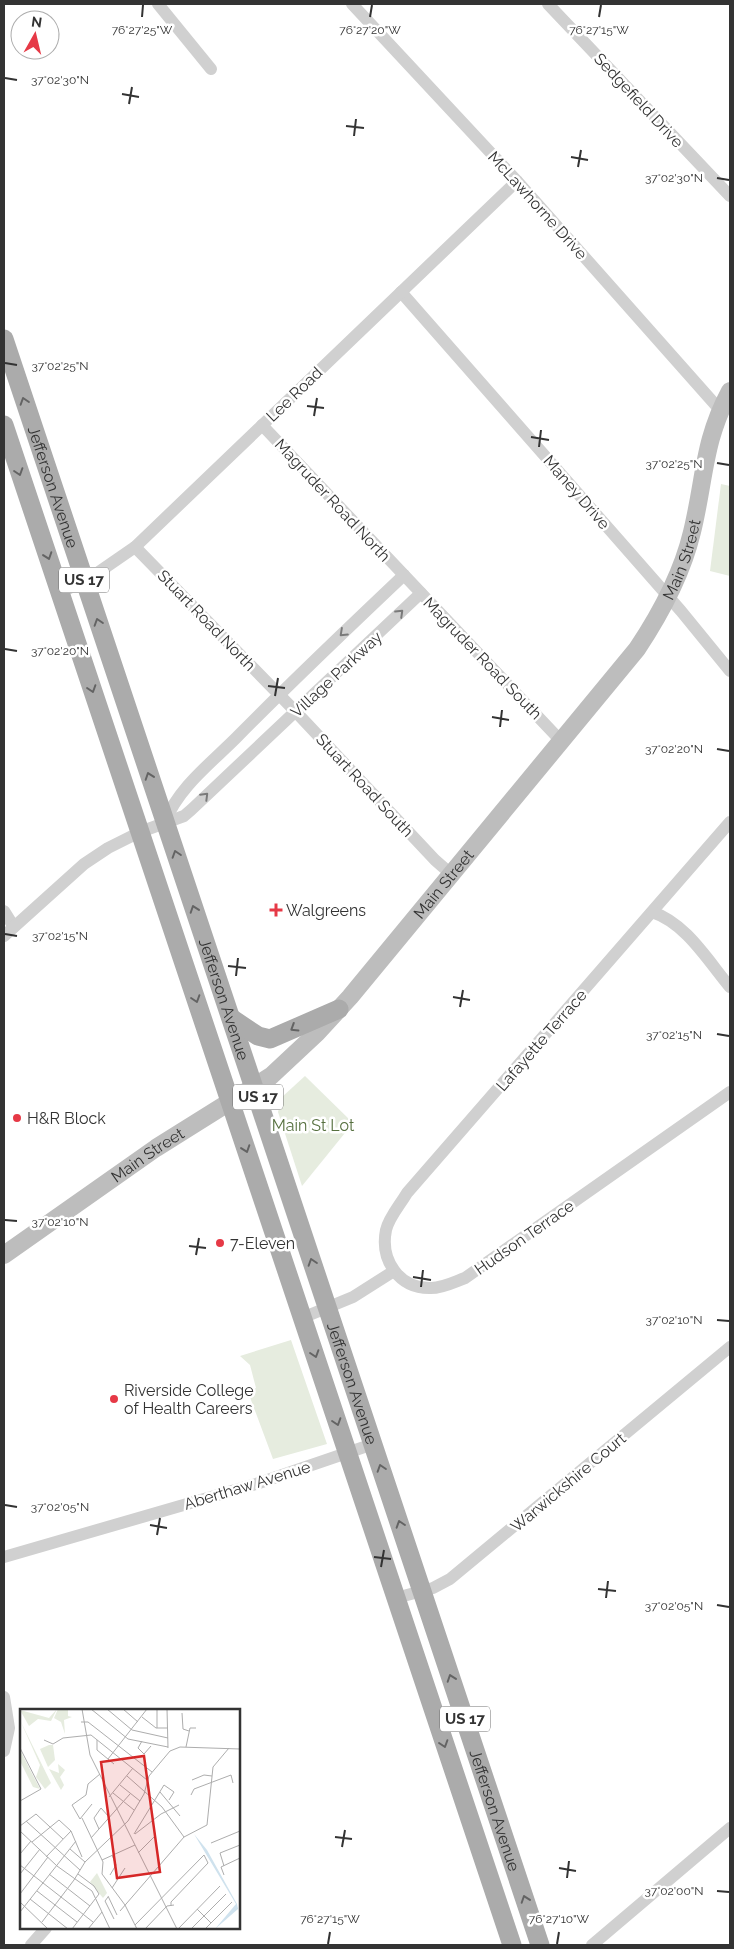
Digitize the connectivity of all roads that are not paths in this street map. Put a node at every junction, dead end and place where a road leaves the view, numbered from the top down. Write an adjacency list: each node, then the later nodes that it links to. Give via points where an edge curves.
1 (158, 4): 4 (street)
2 (352, 4): 5 (street, McLawhorne Drive)
3 (548, 4): 6 (street, Sedgefield Drive)
4 (211, 69)
5 (517, 181): 7 (street, Lee Road); 10 (street, McLawhorne Drive)
6 (730, 196)
7 (401, 292): 12 (street, Lee Road); 18 (street, Maney Drive)
8 (4, 339): 15 (main road, Jefferson Avenue / US 17, one-way to 8)
9 (730, 391): 10 (main road, Main Street)
10 (720, 410): 18 (main road, Main Street, via 706,452 689,542)
11 (4, 425): 16 (main road, Jefferson Avenue / US 17, one-way to 16)
12 (262, 425): 13 (street, Lee Road); 14 (street, Magruder Road North)
13 (135, 547): 15 (street, Lee Road); 20 (street, Stuart Road North)
14 (404, 575): 17 (street, Magruder Road South); 20 (street, Village Parkway, one-way to 20)
15 (84, 580): 16 (street, Lee Road); 25 (main road, Jefferson Avenue / US 17, one-way to 15)
16 (60, 593): 27 (main road, Jefferson Avenue / US 17, one-way to 27)
17 (421, 593): 21 (street, Village Parkway, one-way to 17); 23 (street, Magruder Road South)
18 (668, 597): 19 (street, Maney Drive); 23 (main road, Main Street, via 637,650)
19 (730, 671)
20 (279, 694): 21 (street, Stuart Road South); 22 (street, Village Parkway)
21 (296, 712): 24 (street, Village Parkway); 28 (street, Stuart Road South)
22 (236, 737): 24 (street); 25 (street, Village Parkway, via 178,797)
23 (561, 741): 28 (main road, Main Street)
24 (250, 754): 25 (street, Village Parkway, one-way to 24, via 184,816)
25 (165, 822): 27 (street, Village Parkway); 35 (main road, Jefferson Avenue / US 17, one-way to 25)
26 (730, 822): 30 (street, Lafayette Terrace)
27 (140, 832): 31 (street, Village Parkway, via 84,864); 38 (main road, Jefferson Avenue / US 17, one-way to 38)
28 (452, 874): 34 (main road, Main Street)
29 (4, 911): 31 (street)
30 (652, 912): 33 (street, via 684,931); 40 (street, Lafayette Terrace, via 407,1193 387,1229 386,1254)
31 (14, 927): 32 (street, Village Parkway)
32 (4, 936)
33 (730, 987)
34 (339, 1008): 35 (main road, one-way to 35, via 270,1039 258,1036); 36 (main road, Main Street, via 282,1067)
35 (231, 1018): 36 (main road, Jefferson Avenue / US 17)
36 (254, 1088): 38 (main road, Main Street); 41 (main road, Jefferson Avenue / US 17, one-way to 36)
37 (730, 1092): 40 (street, Hudson Terrace, via 464,1278 447,1285 421,1288)
38 (230, 1103): 39 (main road, Main Street, via 155,1149); 42 (main road, Jefferson Avenue / US 17, one-way to 42)
39 (4, 1255)
40 (394, 1271): 41 (street, via 353,1297)
41 (328, 1308): 42 (street); 44 (main road, Jefferson Avenue / US 17)
42 (302, 1318): 45 (main road, Jefferson Avenue / US 17, one-way to 45)
43 (730, 1346): 47 (street, Warwickshire Court, via 457,1574)
44 (373, 1444): 45 (street, Aberthaw Avenue); 47 (main road, Jefferson Avenue / US 17, one-way to 44)
45 (347, 1453): 46 (street, Aberthaw Avenue, via 256,1484); 48 (main road, Jefferson Avenue / US 17)
46 (4, 1557)
47 (422, 1591): 48 (street, Warwickshire Court); 55 (main road, Jefferson Avenue / US 17, one-way to 47)
48 (396, 1598): 54 (main road, Jefferson Avenue / US 17, one-way to 54)
49 (4, 1697): 50 (street, via 10,1728)
50 (4, 1751)
51 (730, 1828): 56 (street)
52 (45, 1929): 53 (street)
53 (30, 1945)
54 (512, 1945)
55 (540, 1945)
56 (592, 1945)

